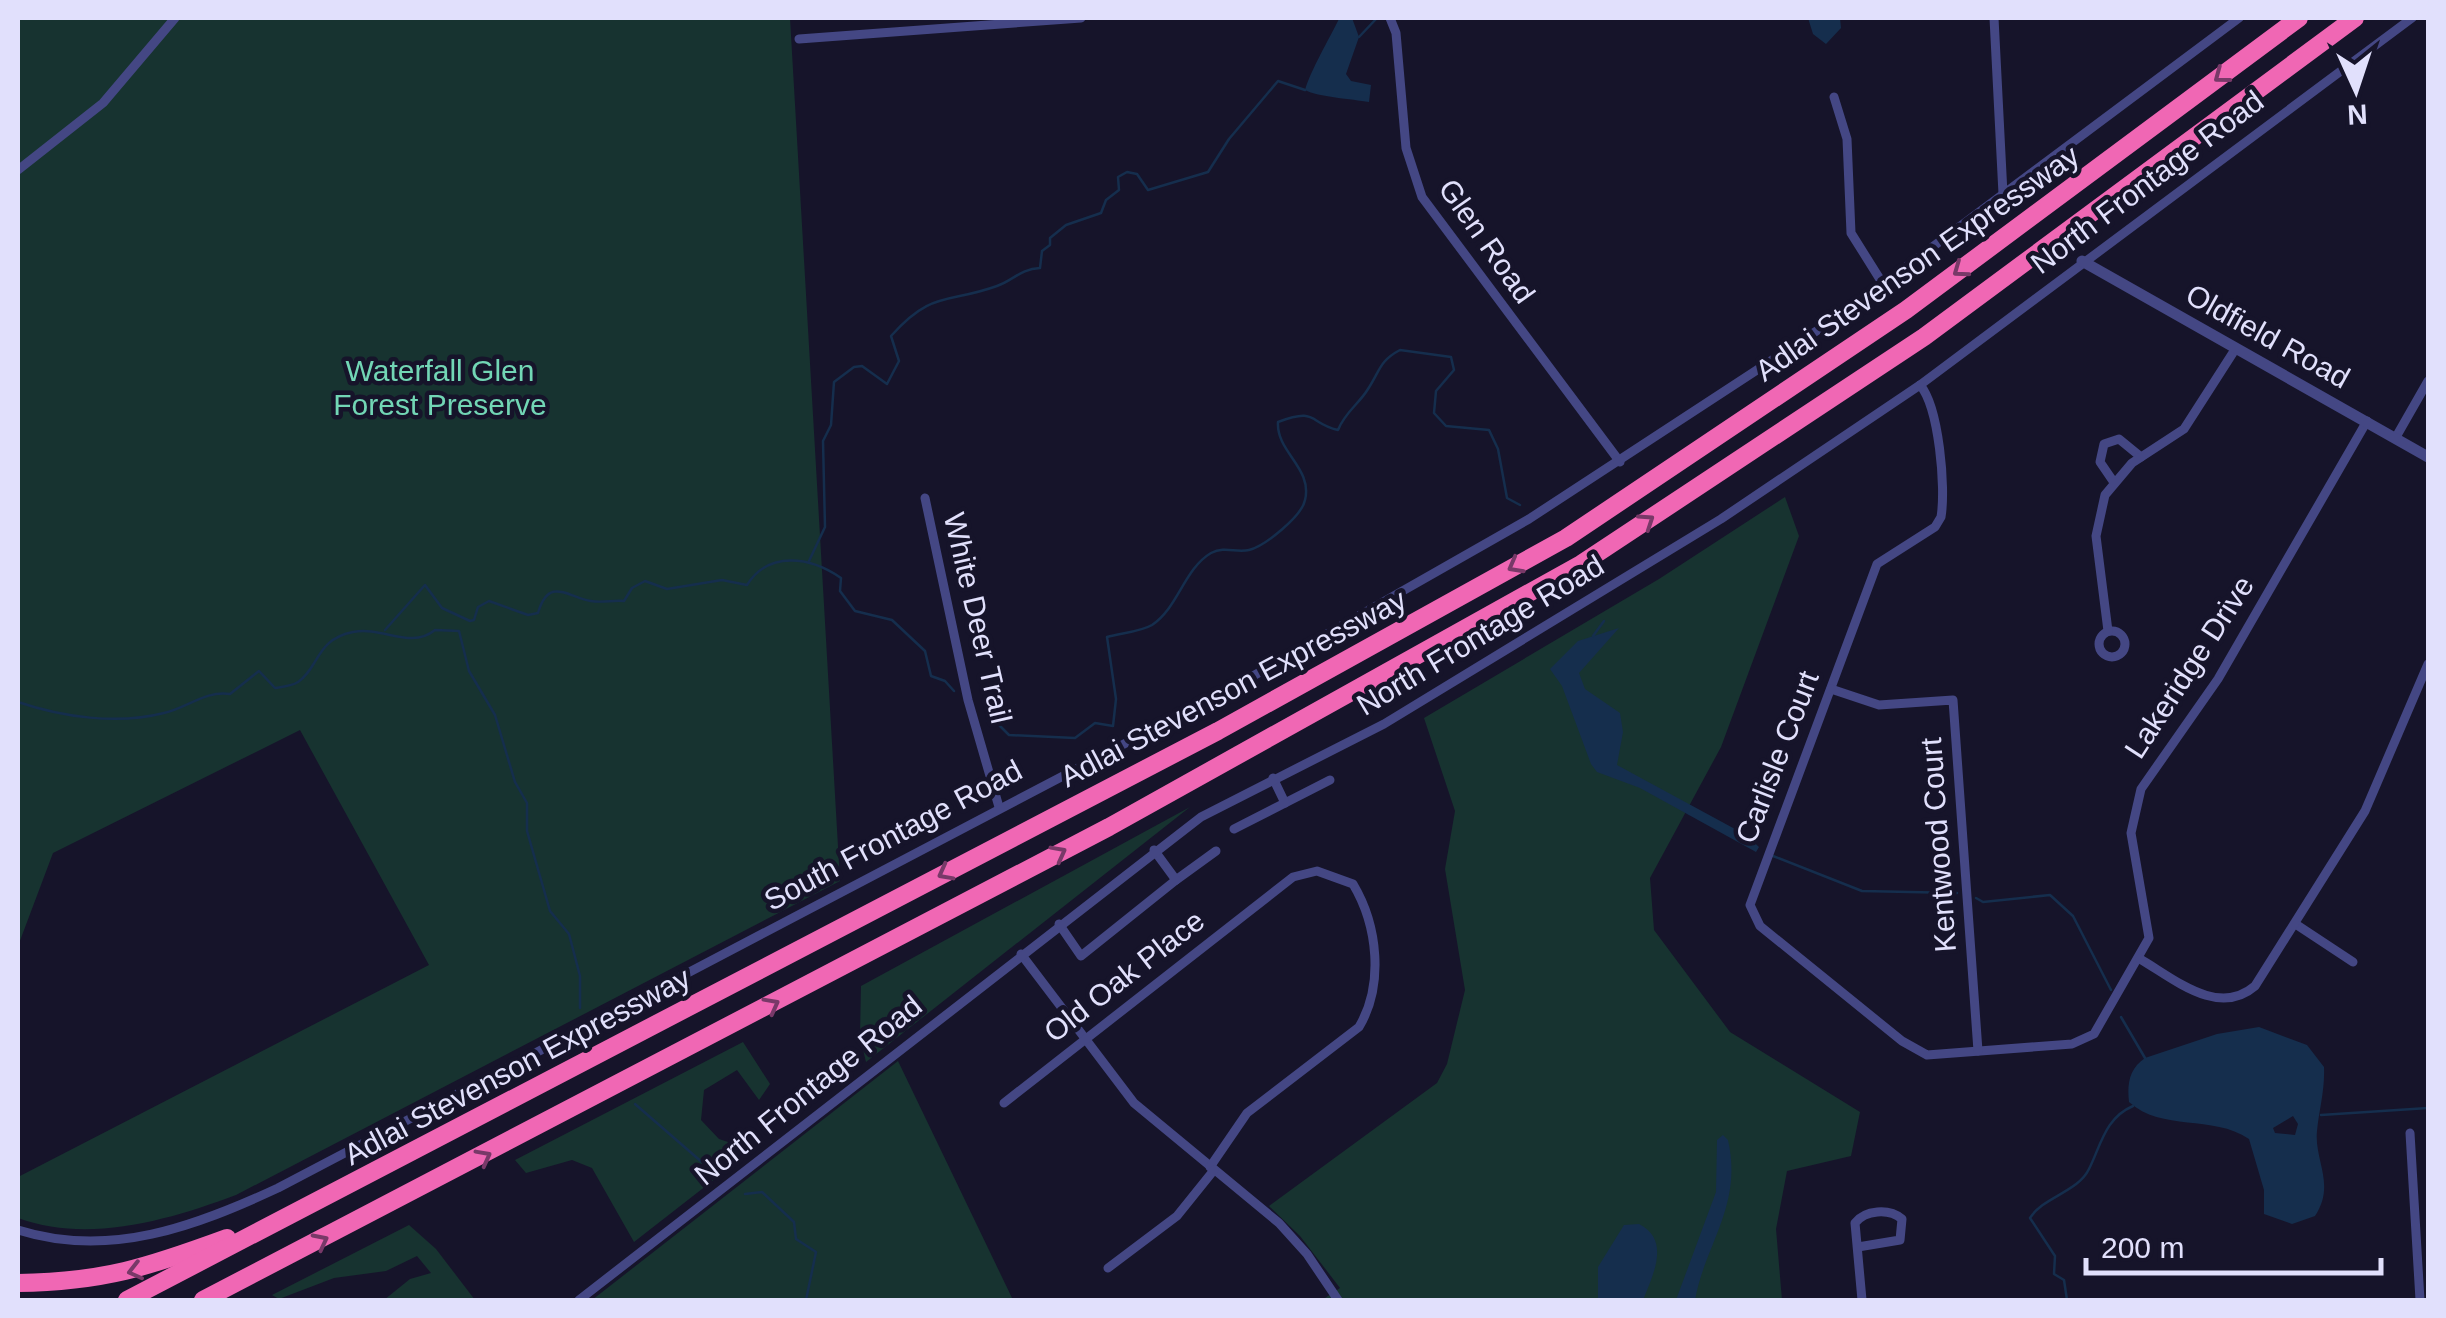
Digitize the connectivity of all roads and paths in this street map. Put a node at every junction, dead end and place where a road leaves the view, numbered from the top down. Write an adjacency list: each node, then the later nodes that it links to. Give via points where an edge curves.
1 (175, 18): 11 (street, via 103,103)
2 (1081, 18): 9 (street)
3 (1390, 18): 22 (street, Glen Road, via 1406,148 1422,196)
4 (1994, 18): 12 (street)
5 (2239, 18): 12 (street, South Frontage Road)
6 (2299, 18): 46 (highway, Adlai Stevenson Expressway, one-way to 46, via 1906,310 1566,538 1218,731)
7 (2355, 18): 50 (highway, Adlai Stevenson Expressway, one-way to 7, via 1109,827 1581,564 1924,337)
8 (2412, 18): 13 (street, North Frontage Road)
9 (799, 39)
10 (1834, 97): 14 (street, via 1849,154 1851,233)
11 (18, 170)
12 (2003, 194): 14 (street, South Frontage Road)
13 (2082, 261): 15 (street, Oldfield Road); 17 (street, North Frontage Road)
14 (1883, 284): 22 (street, South Frontage Road)
15 (2236, 348): 18 (street, Oldfield Road); 21 (street, via 2184,429)
16 (2428, 381): 19 (street)
17 (1920, 385): 27 (street, Carlisle Court, via 1935,419 1941,517 1877,564); 28 (street, North Frontage Road, via 1628,577 1384,724)
18 (2367, 421): 19 (street, Oldfield Road); 39 (street, Lakeridge Drive, via 2218,678 2138,798 2132,849 2150,927)
19 (2396, 438): 20 (street, Oldfield Road)
20 (2428, 456)
21 (2141, 457): 23 (street); 23 (street, via 2120,439 2104,444 2100,462)
22 (1620, 462): 31 (street, South Frontage Road, via 1380,607)
23 (2113, 481): 25 (street, via 2096,536)
24 (925, 498): 31 (street, White Deer Trail, via 968,700)
25 (2108, 631)
26 (2428, 664): 37 (street, via 2365,811)
27 (1831, 688): 42 (street, Kentwood Court, via 1879,706 1953,700); 42 (street, Carlisle Court, via 1753,889 1752,912 1760,926 1912,1048 1927,1055)
28 (1273, 778): 30 (street); 33 (street, North Frontage Road)
29 (1330, 780): 30 (street)
30 (1285, 803): 32 (street)
31 (999, 806): 47 (street, South Frontage Road, via 198,1225 112,1239)
32 (1234, 829)
33 (1154, 850): 35 (street); 36 (street, North Frontage Road)
34 (1216, 851): 35 (street)
35 (1176, 880): 36 (street, via 1081,956)
36 (1060, 924): 38 (street, North Frontage Road)
37 (2297, 924): 39 (street, via 2254,986 2238,998 2210,998); 40 (street)
38 (1021, 954): 41 (street); 55 (street, North Frontage Road)
39 (2140, 959): 42 (street, via 2094,1034 2072,1044)
40 (2353, 962)
41 (1085, 1040): 43 (street, Old Oak Place); 45 (street, via 1151,1120); 45 (street, Old Oak Place, via 1275,889 1310,872 1354,884 1369,916 1374,993 1359,1027 1247,1112)
42 (1978, 1051)
43 (1004, 1103)
44 (2410, 1133): 58 (street)
45 (1212, 1168): 49 (street, Old Oak Place, via 1177,1216); 56 (street, via 1307,1254)
46 (293, 1214): 51 (highway, one-way to 51, via 131,1272); 52 (highway, Adlai Stevenson Expressway)
47 (18, 1230)
48 (1858, 1247): 48 (street, via 1900,1240 1902,1219 1890,1212 1860,1217); 57 (street)
49 (1108, 1268)
50 (265, 1269): 53 (highway, Adlai Stevenson Expressway); 54 (highway)
51 (18, 1283)
52 (128, 1300)
53 (203, 1300)
54 (221, 1300)
55 (579, 1300)
56 (1338, 1300)
57 (1862, 1300)
58 (2420, 1300)

